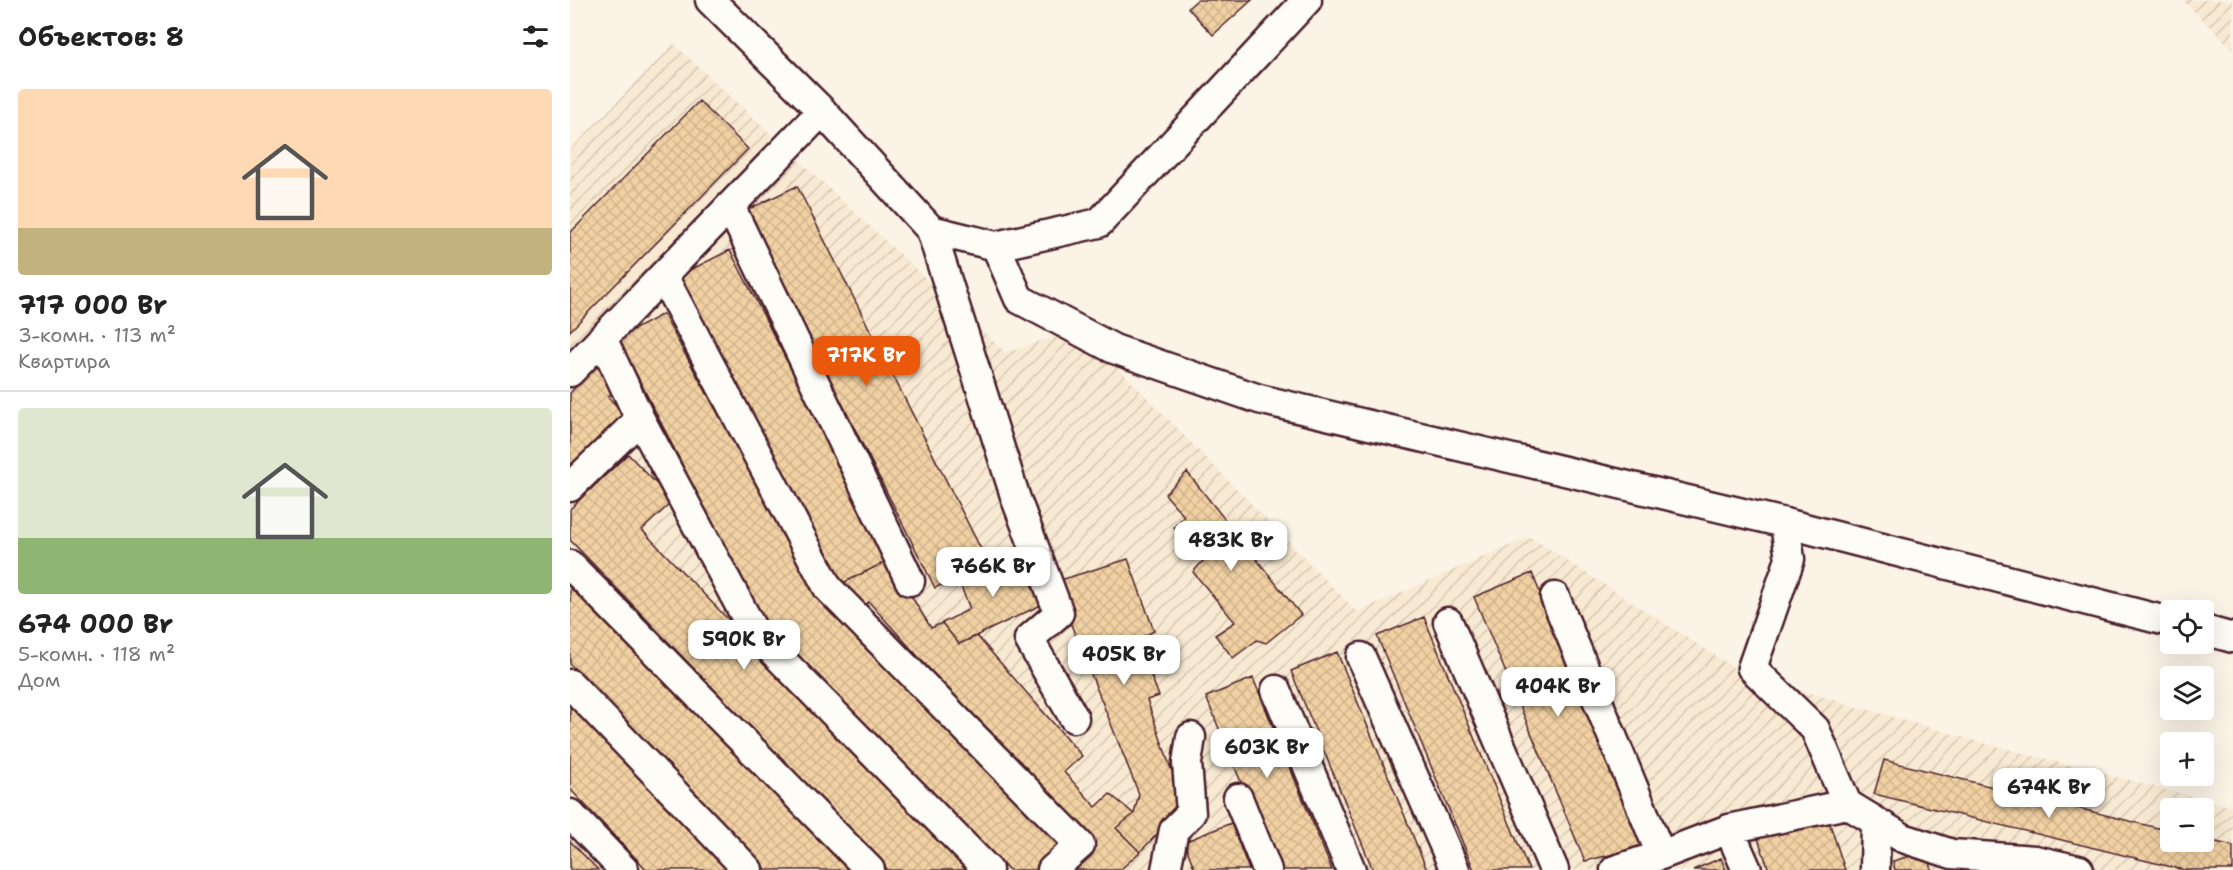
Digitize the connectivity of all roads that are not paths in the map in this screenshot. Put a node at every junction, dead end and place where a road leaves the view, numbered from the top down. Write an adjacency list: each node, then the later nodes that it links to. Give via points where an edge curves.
1 (710, 0): 3 (lane)
2 (1307, 0): 6 (lane, via 1099,223)
3 (822, 111): 4 (lane); 5 (lane)
4 (730, 207): 7 (lane); 14 (lane)
5 (930, 230): 6 (lane); 23 (lane, via 1016,499 1059,614 1029,639)
6 (996, 246): 12 (lane, via 1019,299 1114,349 1259,399)
7 (663, 276): 8 (lane); 37 (lane, via 828,588 1080,845)
8 (602, 338): 9 (lane); 10 (lane)
9 (570, 372)
10 (640, 419): 11 (lane); 36 (lane, via 754,632)
11 (570, 487)
12 (1785, 523): 16 (lane); 26 (lane, via 1790,559 1752,668 1815,729)
13 (570, 565): 35 (lane)
14 (910, 581)
15 (1555, 597): 31 (lane)
16 (2160, 619)
17 (1448, 622): 42 (lane)
18 (2214, 633): 19 (lane)
19 (2233, 638)
20 (1361, 657): 41 (lane)
21 (570, 684): 34 (lane)
22 (1276, 690): 40 (lane)
23 (1074, 718)
24 (1191, 737): 38 (lane, via 1187,763 1191,813 1174,830)
25 (1238, 798): 39 (lane)
26 (1846, 804): 28 (lane); 29 (lane)
27 (570, 814): 33 (lane)
28 (1876, 823): 30 (lane); 44 (lane)
29 (1729, 829): 31 (lane); 43 (lane)
30 (1954, 862): 32 (lane)
31 (1639, 864)
32 (2037, 865): 45 (lane)
33 (624, 870)
34 (748, 870)
35 (870, 870)
36 (987, 870)
37 (1052, 870)
38 (1166, 870)
39 (1267, 870)
40 (1352, 870)
41 (1455, 870)
42 (1554, 870)
43 (1747, 870)
44 (1875, 870)
45 (2079, 870)

